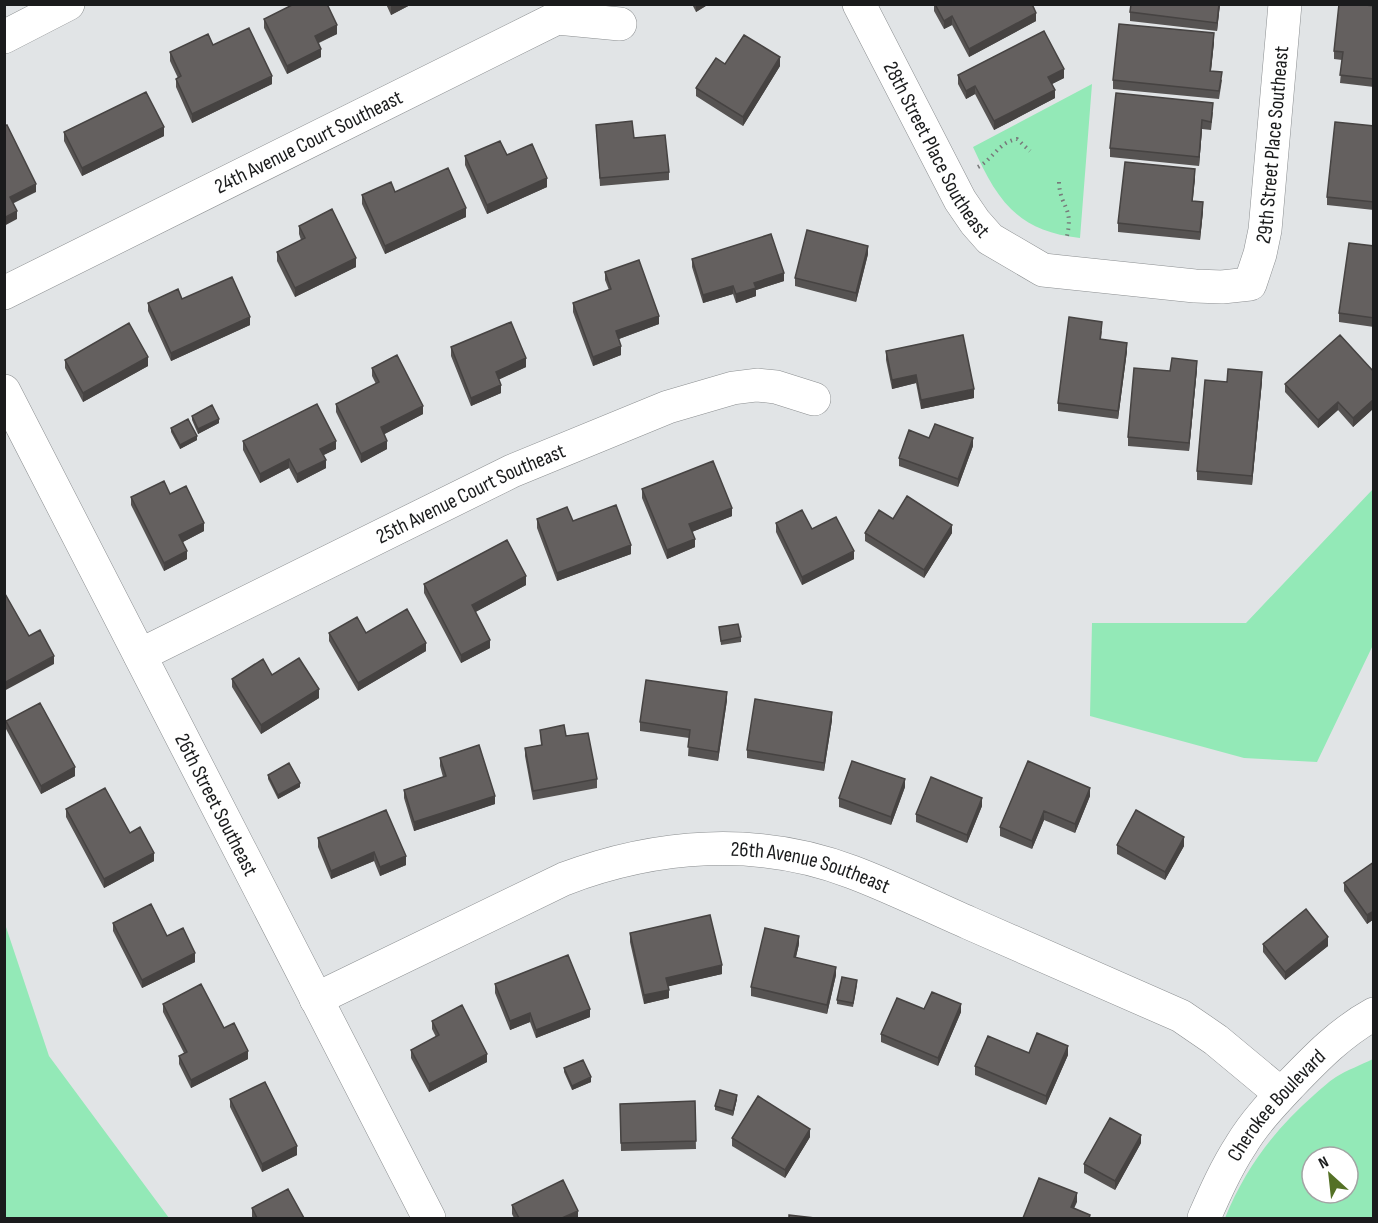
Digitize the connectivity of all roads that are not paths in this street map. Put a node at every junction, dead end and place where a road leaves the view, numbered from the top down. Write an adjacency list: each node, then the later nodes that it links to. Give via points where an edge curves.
1 (68, 4): 5 (street)
2 (859, 4): 6 (street, 28th Street Place Southeast, via 960,200 990,239 1043,270 1195,286)
3 (1285, 4): 6 (street, 29th Street Place Southeast, via 1265,230)
4 (620, 24): 7 (street, 24th Avenue Court Southeast, via 557,18)
5 (7, 31)
6 (1250, 284)
7 (4, 293)
8 (4, 391): 10 (street, 26th Street Southeast)
9 (814, 399): 10 (street, 25th Avenue Court Southeast, via 757,385 668,407 512,471)
10 (140, 655): 11 (street, 26th Street Southeast)
11 (316, 999): 13 (street, 26th Avenue Southeast, via 594,868 658,852 756,850 852,872 1181,1016); 14 (street, 26th Street Southeast)
12 (1374, 1014): 13 (street, Cherokee Boulevard, via 1344,1033)
13 (1281, 1094): 15 (street, Cherokee Boulevard, via 1242,1143)
14 (429, 1218)
15 (1204, 1218)

